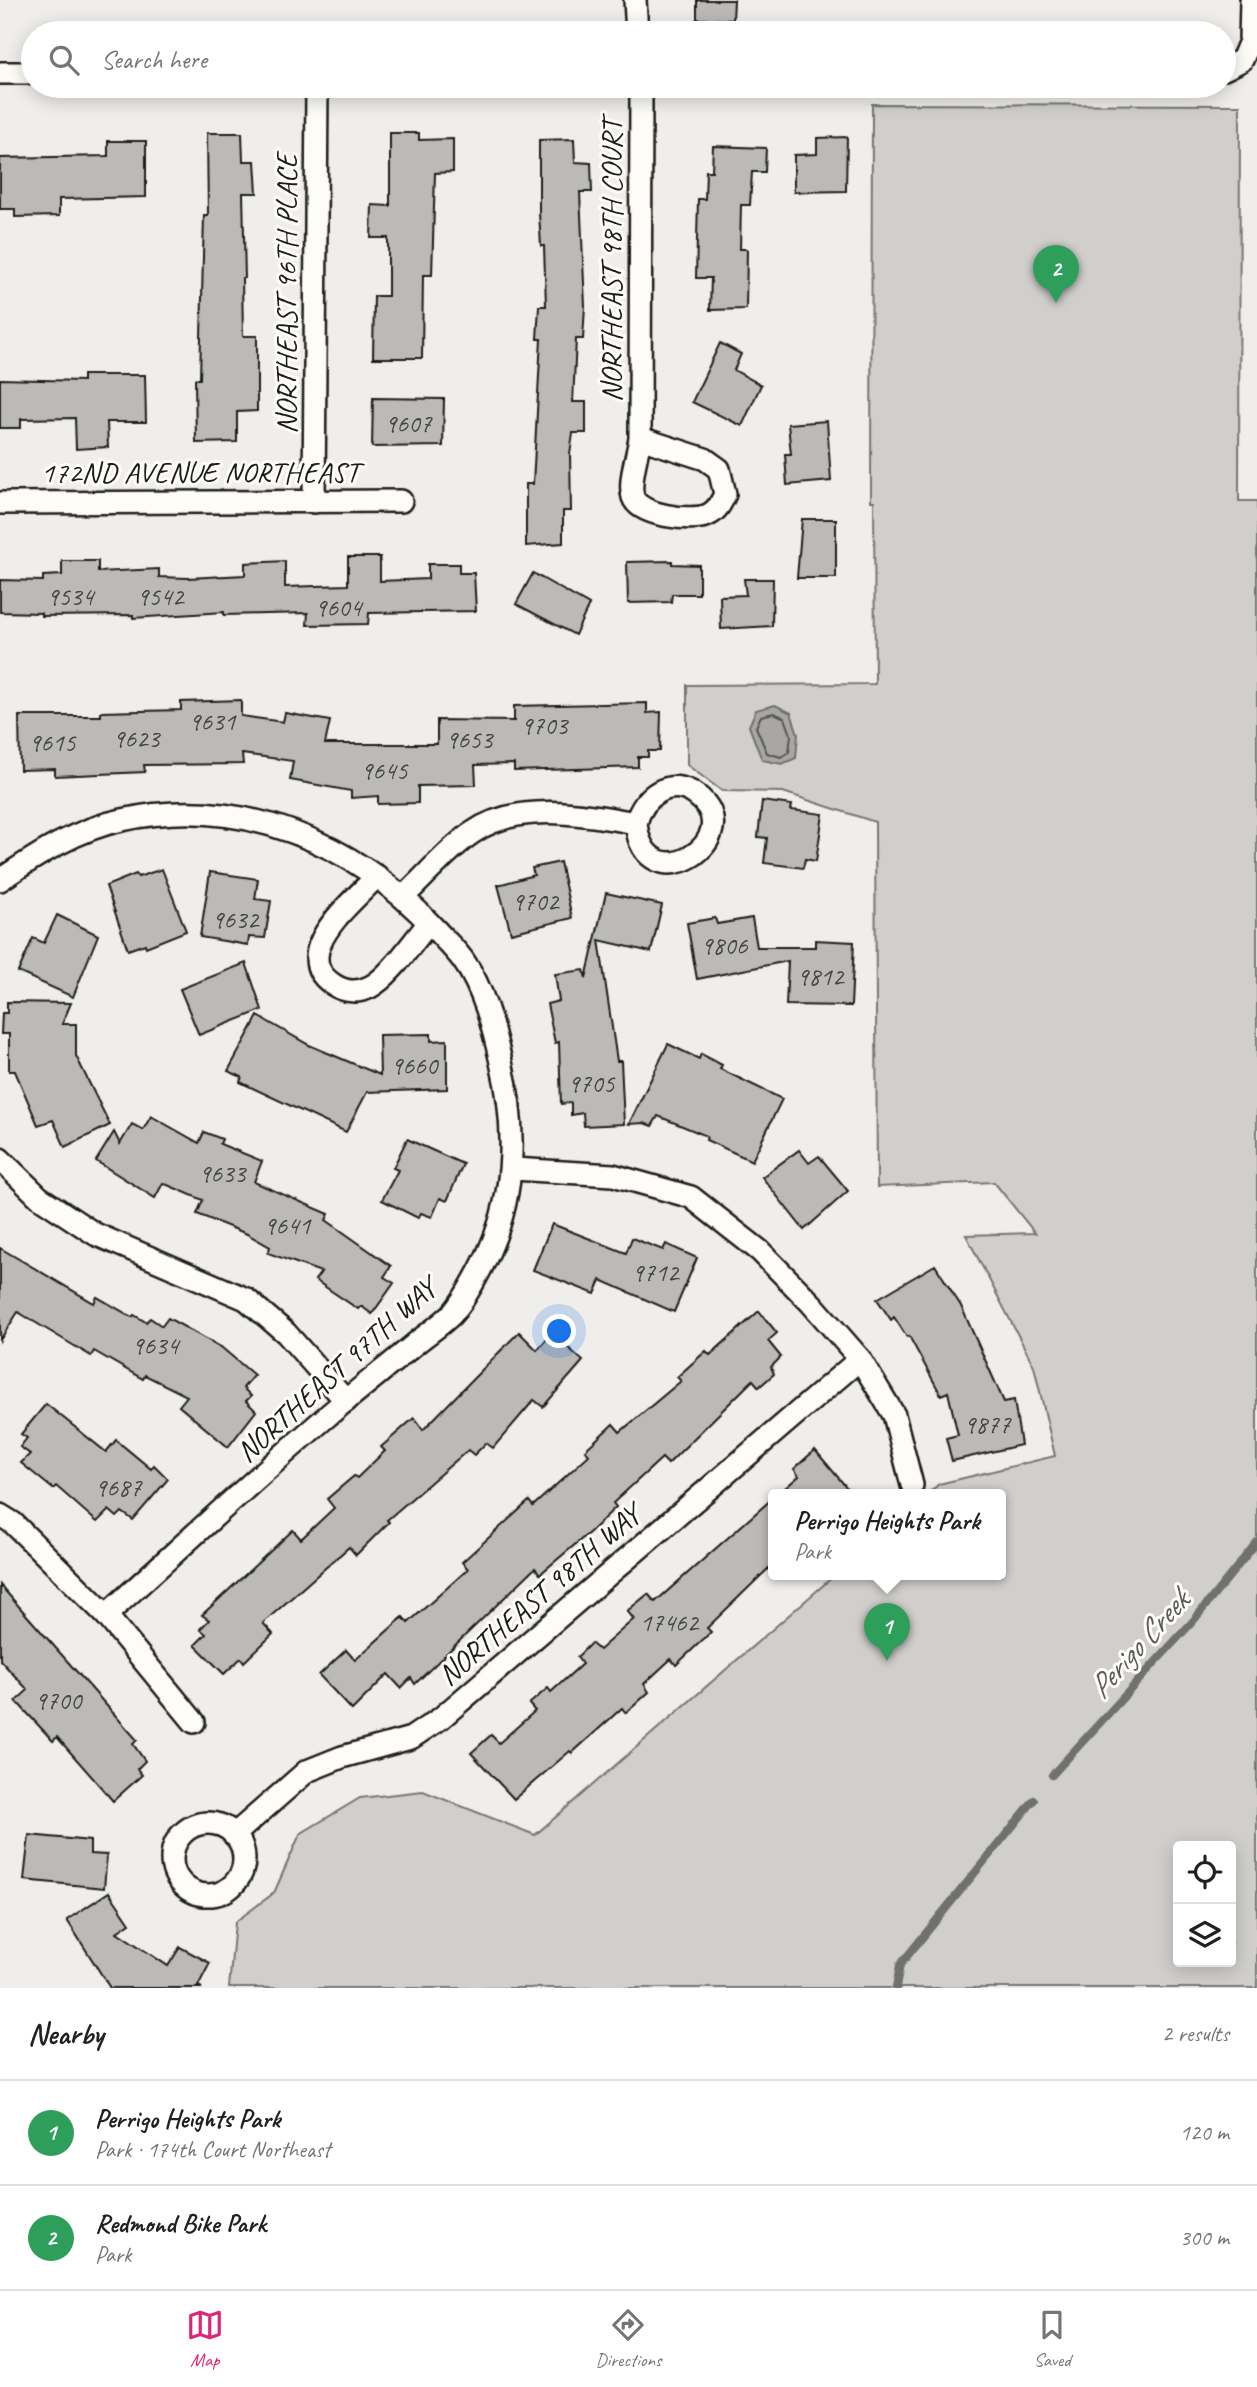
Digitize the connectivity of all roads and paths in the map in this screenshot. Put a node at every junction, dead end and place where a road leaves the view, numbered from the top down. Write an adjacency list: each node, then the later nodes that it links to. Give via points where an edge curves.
1 (635, 0): 3 (street)
2 (1251, 0): 4 (street, via 1250,41)
3 (636, 21)
4 (1236, 61)
5 (0, 73): 6 (street)
6 (21, 73)
7 (317, 98): 11 (street, NORTHEAST 96TH PLACE)
8 (641, 98): 9 (street, NORTHEAST 98TH COURT)
9 (640, 438): 9 (street, NORTHEAST 98TH COURT, via 632,491 641,509 699,517 716,510 725,494 719,469 705,459)
10 (401, 501): 11 (street, 172ND AVENUE NORTHEAST)
11 (314, 502): 12 (street, 172ND AVENUE NORTHEAST)
12 (0, 503)
13 (636, 823): 16 (street, via 547,813 505,819 472,832)
14 (377, 876): 15 (street, NORTHEAST 97TH WAY, via 317,840 288,829 193,812 120,820 84,831); 16 (street, NORTHEAST 97TH WAY); 17 (street, via 321,937 317,956 331,983 349,991 378,982)
15 (0, 880)
16 (404, 896): 17 (street, NORTHEAST 97TH WAY)
17 (429, 923): 19 (street, NORTHEAST 97TH WAY, via 464,960 491,1019 508,1091)
18 (0, 1159): 21 (street, via 39,1197 95,1234 246,1300 286,1333)
19 (513, 1169): 20 (street, via 613,1175 691,1197 760,1251); 21 (street, NORTHEAST 97TH WAY, via 491,1249 454,1313)
20 (860, 1359): 22 (street, via 894,1415); 26 (street, NORTHEAST 98TH WAY, via 441,1718 411,1738 307,1771)
21 (346, 1401): 24 (street, NORTHEAST 97TH WAY)
22 (912, 1485)
23 (0, 1515): 24 (street)
24 (106, 1615): 25 (street)
25 (194, 1723)
26 (234, 1835)

